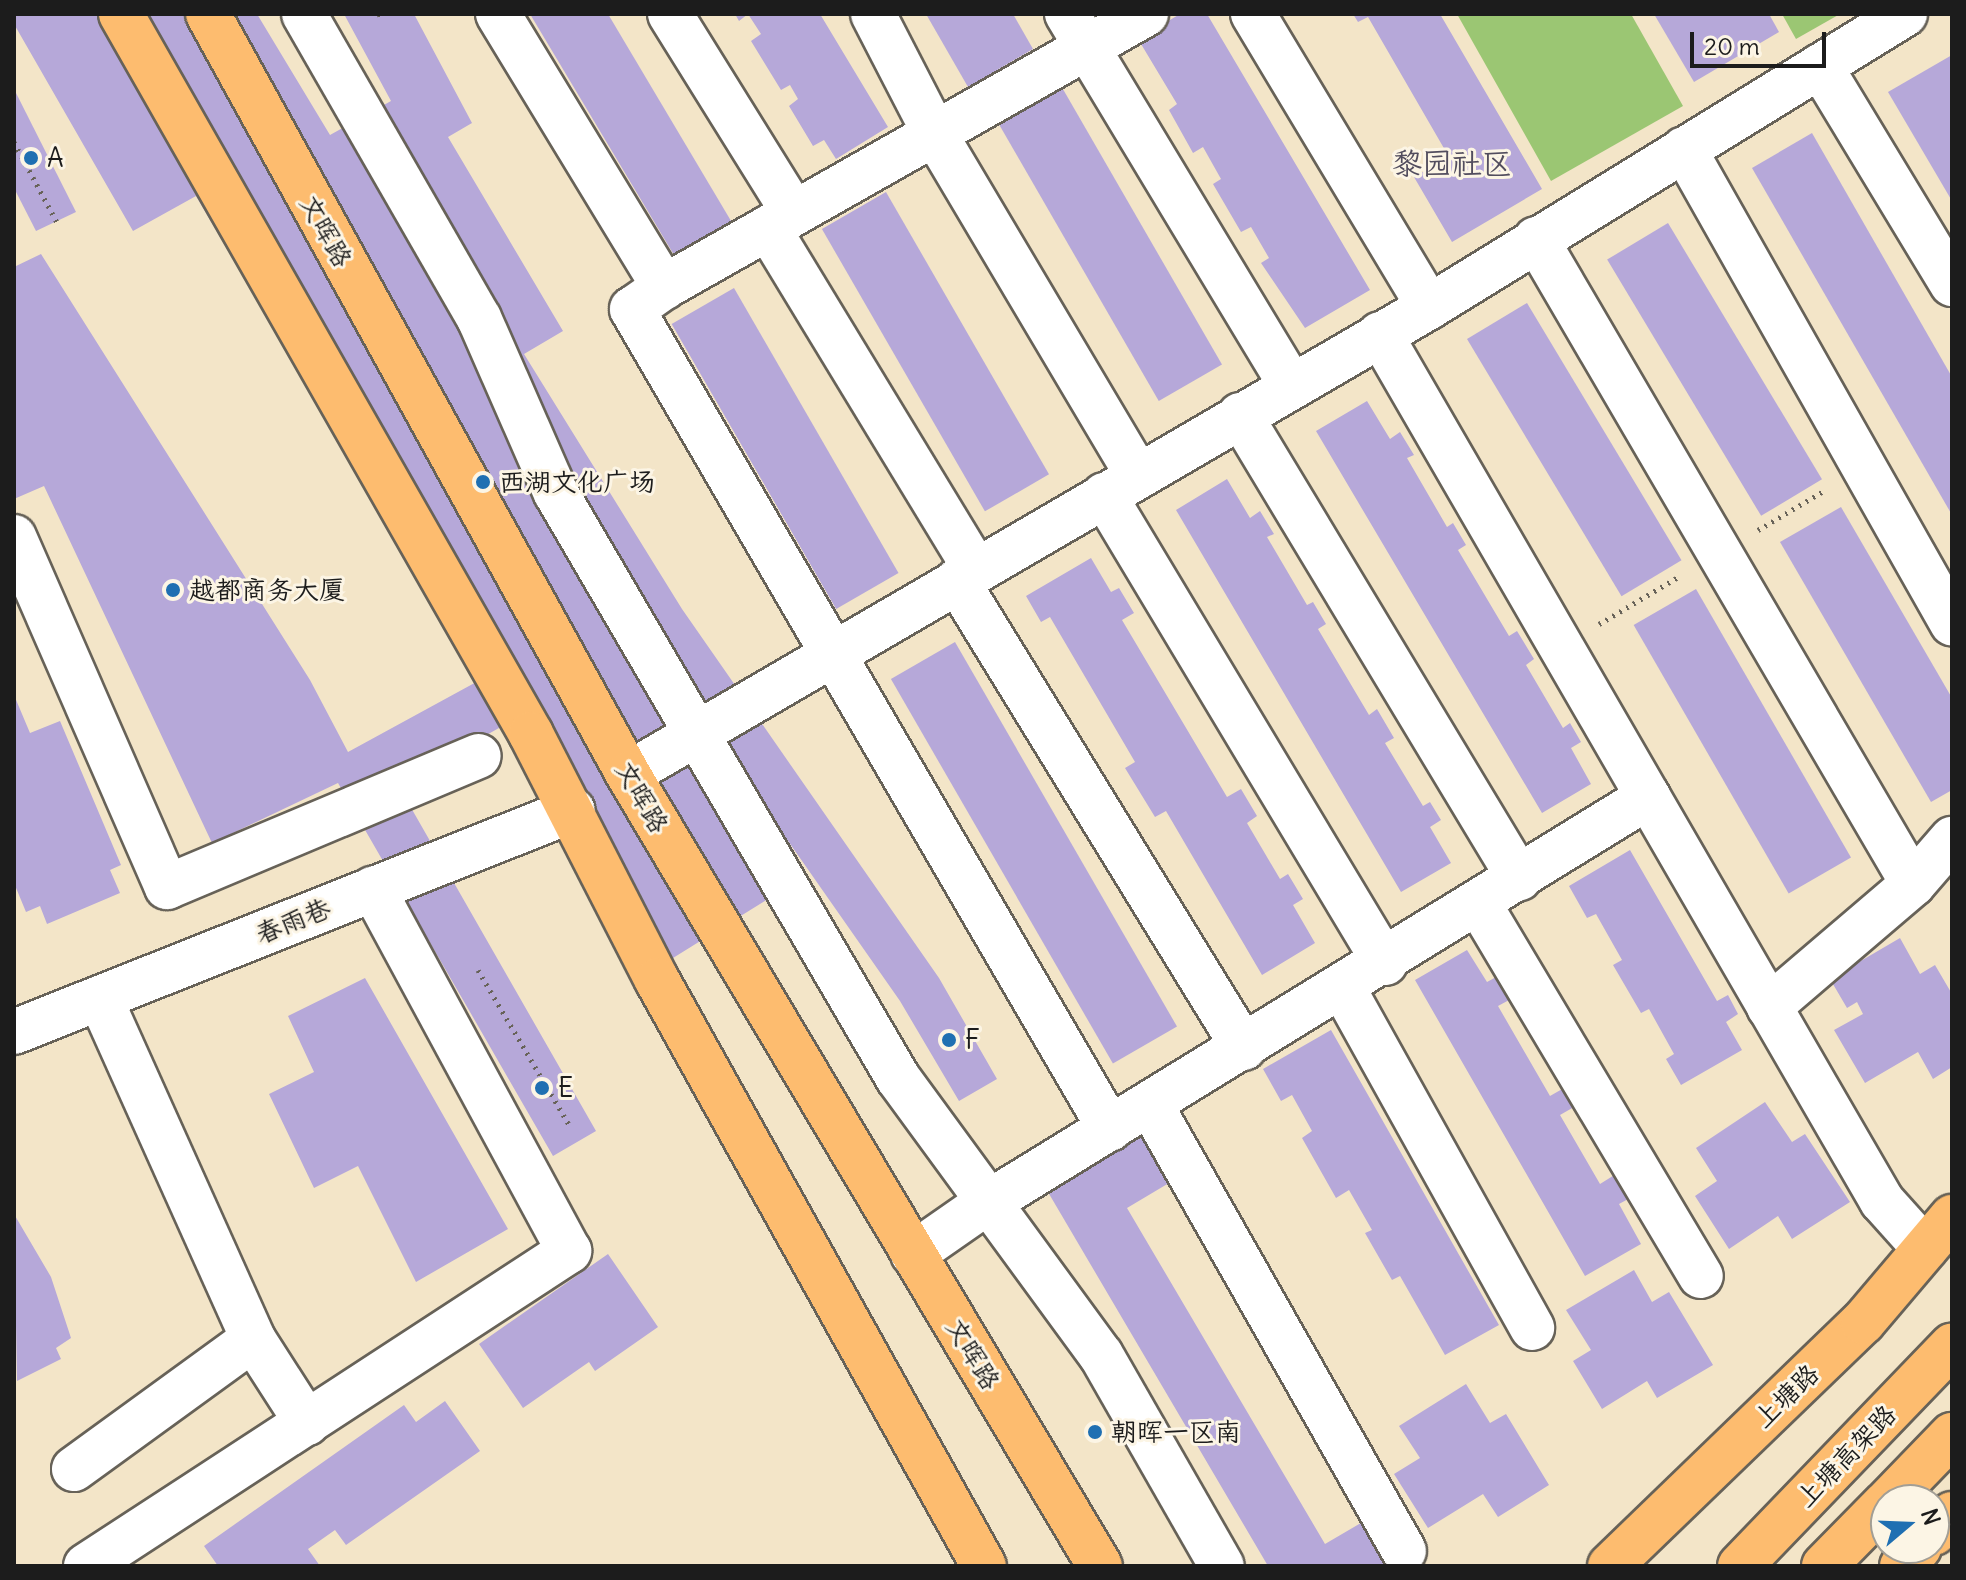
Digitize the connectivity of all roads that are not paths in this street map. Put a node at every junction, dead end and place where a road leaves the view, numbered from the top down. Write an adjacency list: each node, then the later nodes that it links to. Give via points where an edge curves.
1 (121, 14): 31 (main road)
2 (208, 14): 29 (main road, 文晖路)
3 (304, 14): 27 (street, via 479,318 556,493)
4 (498, 14): 17 (street)
5 (670, 14): 14 (street)
6 (873, 14): 12 (street)
7 (1146, 14): 10 (street)
8 (1253, 14): 18 (street)
9 (1905, 14): 11 (street)
10 (1076, 31): 12 (street); 20 (street)
11 (1820, 66): 13 (street); 16 (street)
12 (935, 134): 14 (street); 22 (street)
13 (1684, 149): 15 (street); 25 (street)
14 (781, 220): 17 (street); 24 (street)
15 (1536, 239): 18 (street); 34 (street)
16 (1952, 284)
17 (664, 287): 26 (street, via 632,309)
18 (1429, 307): 19 (street)
19 (1380, 334): 20 (street); 30 (street)
20 (1291, 386): 21 (street)
21 (1240, 415): 22 (street); 33 (street)
22 (1121, 486): 24 (street); 37 (street)
23 (14, 537): 28 (street, via 167,887)
24 (966, 576): 26 (street); 42 (street)
25 (1952, 623)
26 (834, 653): 27 (street); 44 (street)
27 (697, 734): 29 (street); 45 (street, via 898,1078)
28 (479, 756)
29 (628, 774): 47 (main road, 文晖路)
30 (1648, 797): 33 (street); 40 (street)
31 (573, 810): 35 (street, 春雨巷); 59 (main road, via 657,980)
32 (1952, 839): 34 (street)
33 (1519, 878): 36 (street)
34 (1913, 884): 40 (street)
35 (373, 889): 39 (street, 春雨巷); 52 (street, via 569,1251)
36 (1479, 904): 37 (street); 48 (street)
37 (1385, 963): 38 (street)
38 (1343, 988): 42 (street); 49 (street)
39 (100, 998): 41 (street, 春雨巷); 50 (street)
40 (1769, 1007): 46 (street, via 1882,1201)
41 (14, 1032)
42 (1244, 1048): 43 (street)
43 (1150, 1104): 44 (street); 57 (street)
44 (1110, 1129): 45 (street)
45 (987, 1203): 47 (street); 61 (street, via 1101,1355)
46 (1938, 1233): 62 (main road, 上塘路, via 1863,1322)
47 (913, 1254): 60 (main road, 文晖路)
48 (1701, 1276)
49 (1532, 1328)
50 (253, 1339): 52 (street); 54 (street)
51 (1952, 1346): 63 (main road, 上塘高架路)
52 (307, 1423): 58 (street)
53 (1952, 1435): 55 (main road)
54 (74, 1469)
55 (1904, 1484)
56 (1870, 1519): 64 (main road)
57 (1404, 1551)
58 (86, 1566)
59 (984, 1566)
60 (1100, 1566)
61 (1222, 1566)
62 (1610, 1566)
63 (1740, 1566)
64 (1824, 1566)

